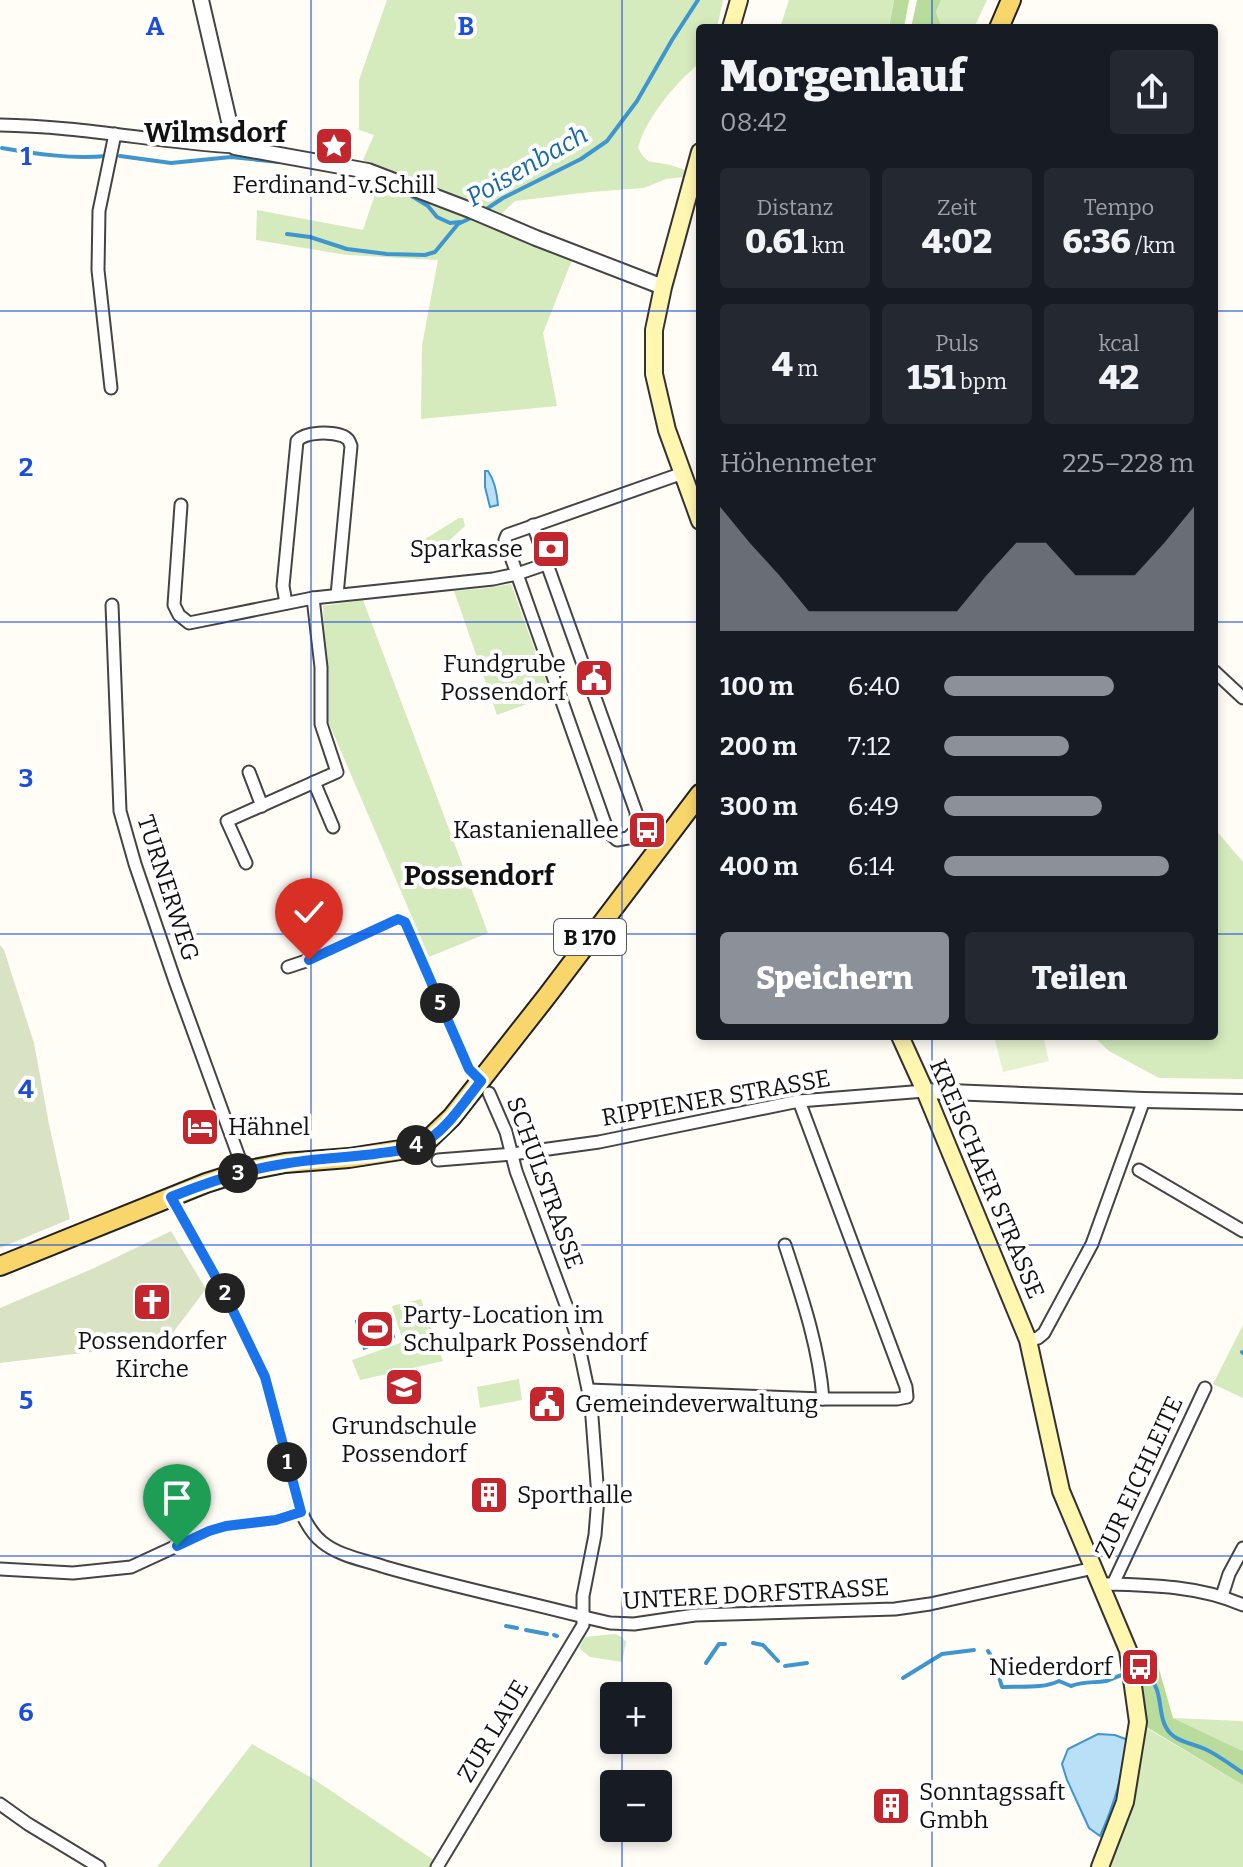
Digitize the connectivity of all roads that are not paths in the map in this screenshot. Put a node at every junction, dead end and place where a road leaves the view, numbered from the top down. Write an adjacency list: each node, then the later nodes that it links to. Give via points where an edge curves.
1 (201, 0): 8 (street)
2 (739, 0): 4 (main road)
3 (1011, 0): 5 (main road)
4 (732, 24)
5 (1001, 24)
6 (0, 125): 7 (street)
7 (115, 134): 8 (street); 11 (street, via 99,211 98,270)
8 (235, 147): 10 (street, via 368,171)
9 (696, 167): 10 (main road)
10 (663, 287): 12 (main road, via 654,330 654,374)
11 (111, 388)
12 (683, 473): 14 (main road); 15 (street)
13 (181, 505): 20 (street, via 174,605 179,615 189,623)
14 (696, 510)
15 (533, 525): 16 (street); 17 (street, via 505,540)
16 (546, 564): 17 (street); 17 (street, via 636,812 637,829 628,838 617,840 608,832)
17 (517, 574): 18 (street)
18 (337, 595): 19 (street); 20 (street, via 351,446 343,436 310,433 297,441 283,586)
19 (313, 598): 20 (street); 25 (street, via 321,724 337,772)
20 (286, 603)
21 (112, 605): 40 (street, TURNERWEG, via 120,811)
22 (1218, 675): 23 (street)
23 (1243, 698)
24 (249, 772): 27 (street)
25 (314, 782): 27 (street); 28 (street)
26 (696, 799): 32 (main road, B 170)
27 (262, 806): 29 (street, via 227,821)
28 (333, 827)
29 (246, 863)
30 (288, 967): 32 (street, SCHULSTRASSE, via 398,919 405,922 469,1069)
31 (902, 1040): 33 (main road, KREISCHAER STRASSE)
32 (485, 1087): 37 (street, SCHULSTRASSE); 40 (main road, B 170, via 427,1141 407,1149)
33 (925, 1091): 34 (street, RIPPIENER STRASSE); 35 (street, RIPPIENER STRASSE); 45 (main road, KREISCHAER STRASSE)
34 (1144, 1100): 36 (street, RIPPIENER STRASSE); 45 (street, KREISCHAER STRASSE, via 1092,1244 1044,1333)
35 (799, 1101): 37 (street, RIPPIENER STRASSE); 48 (street, via 907,1397)
36 (1243, 1102)
37 (512, 1154): 38 (street, RIPPIENER STRASSE); 47 (street, SCHULSTRASSE, via 569,1313)
38 (438, 1160)
39 (1139, 1170): 42 (street)
40 (244, 1171): 41 (main road, B 170)
41 (171, 1197): 44 (main road, B 170); 49 (street, via 265,1377)
42 (1243, 1231)
43 (785, 1245): 48 (street, via 802,1297)
44 (0, 1266)
45 (1028, 1340): 51 (main road, KREISCHAER STRASSE, via 1061,1491)
46 (1205, 1388): 53 (street, ZUR EICHLEITE)
47 (589, 1390): 48 (street); 56 (street, SCHULSTRASSE, via 598,1497)
48 (823, 1399)
49 (301, 1512): 52 (street, via 209,1531 131,1567 73,1573); 56 (street, UNTERE DORFSTRASSE, via 310,1530 332,1549)
50 (1243, 1548): 54 (street)
51 (1094, 1568): 53 (main road, KREISCHAER STRASSE); 56 (street, UNTERE DORFSTRASSE, via 895,1609 695,1615 634,1624)
52 (0, 1569)
53 (1107, 1584): 54 (street, ZUR EICHLEITE); 60 (main road, KREISCHAER STRASSE, via 1128,1650 1138,1722 1125,1802)
54 (1222, 1596): 55 (street, ZUR EICHLEITE)
55 (1243, 1605)
56 (584, 1617): 59 (street, ZUR LAUE)
57 (0, 1804): 58 (street)
58 (99, 1867)
59 (437, 1867)
60 (1100, 1867)

